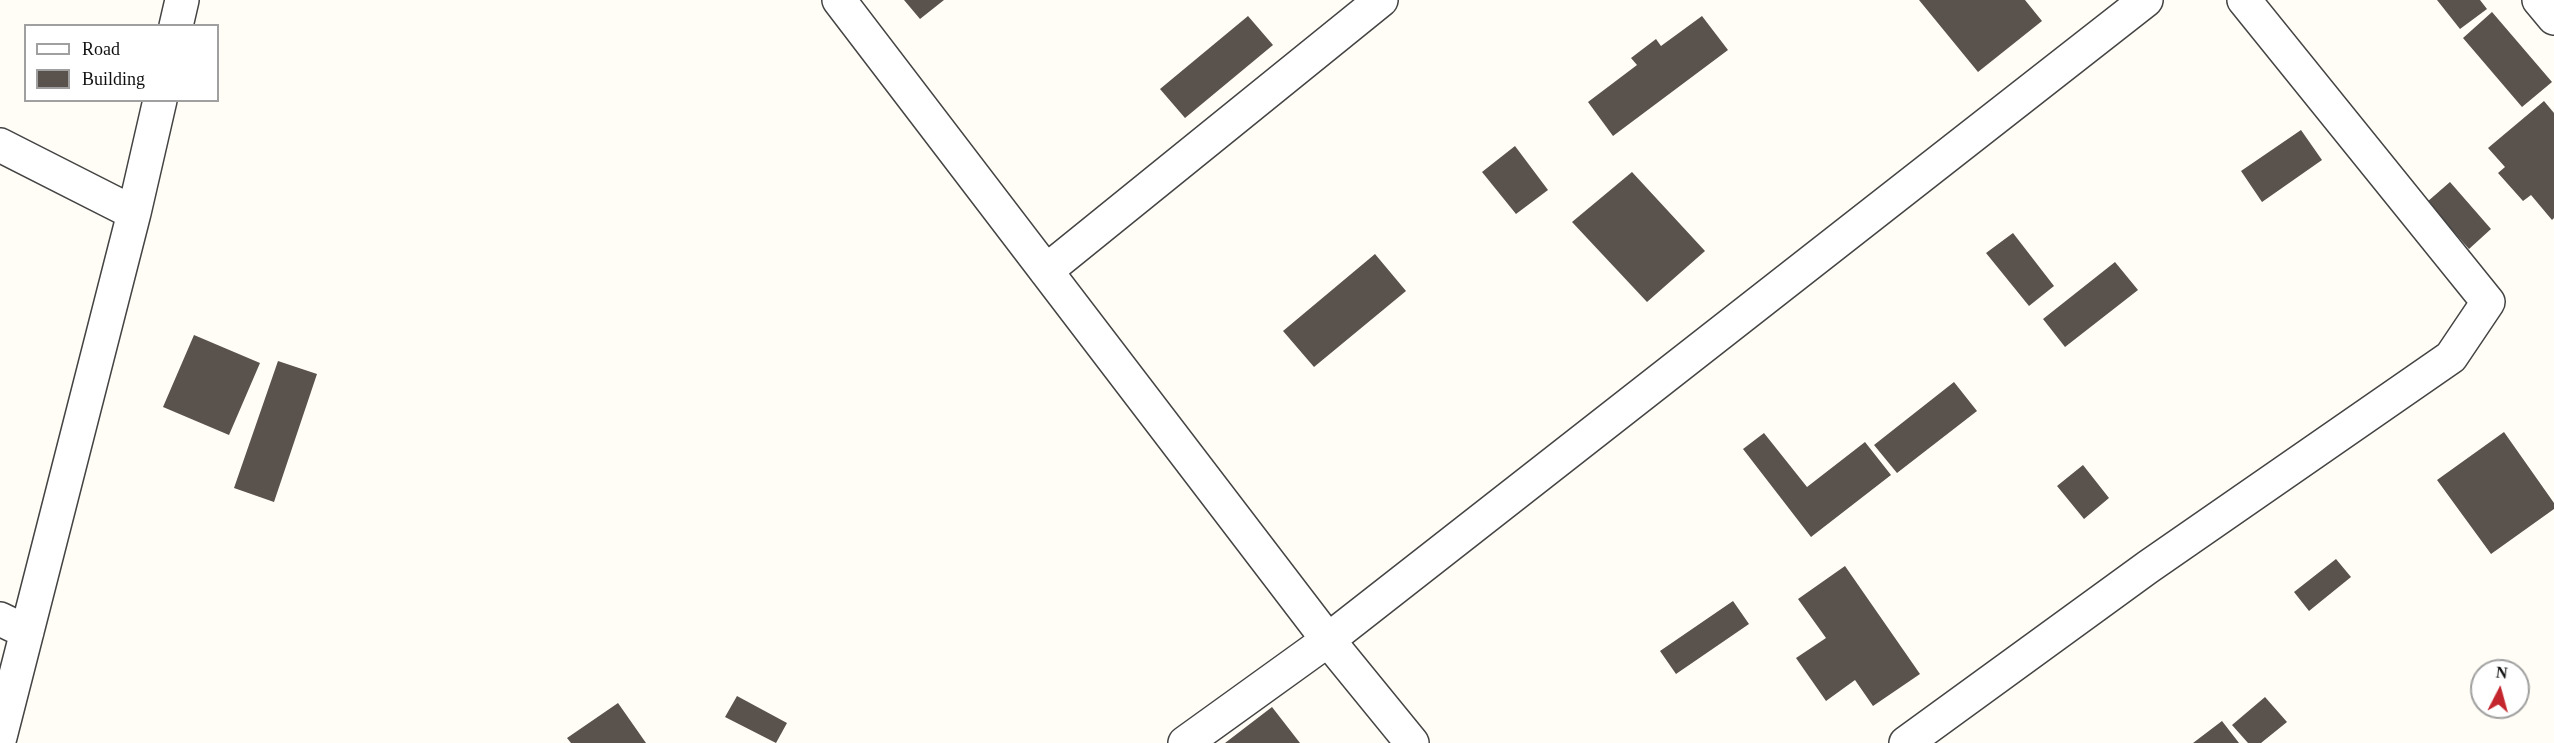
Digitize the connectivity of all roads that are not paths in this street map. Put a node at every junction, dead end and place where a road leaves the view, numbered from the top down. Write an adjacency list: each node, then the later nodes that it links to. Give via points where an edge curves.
1 (182, 0): 8 (street)
2 (839, 0): 12 (street)
3 (1381, 0): 12 (street)
4 (2145, 0): 14 (street)
5 (2244, 0): 18 (street, via 2488,302 2451,357 2148,567)
6 (2539, 0): 7 (street)
7 (2554, 18)
8 (176, 24)
9 (160, 102): 11 (street)
10 (0, 145): 11 (street)
11 (134, 213): 13 (street)
12 (1046, 271): 14 (street)
13 (14, 625): 15 (street)
14 (1328, 640): 16 (street); 17 (street)
15 (0, 737)
16 (1185, 743)
17 (1412, 743)
18 (1906, 743)

